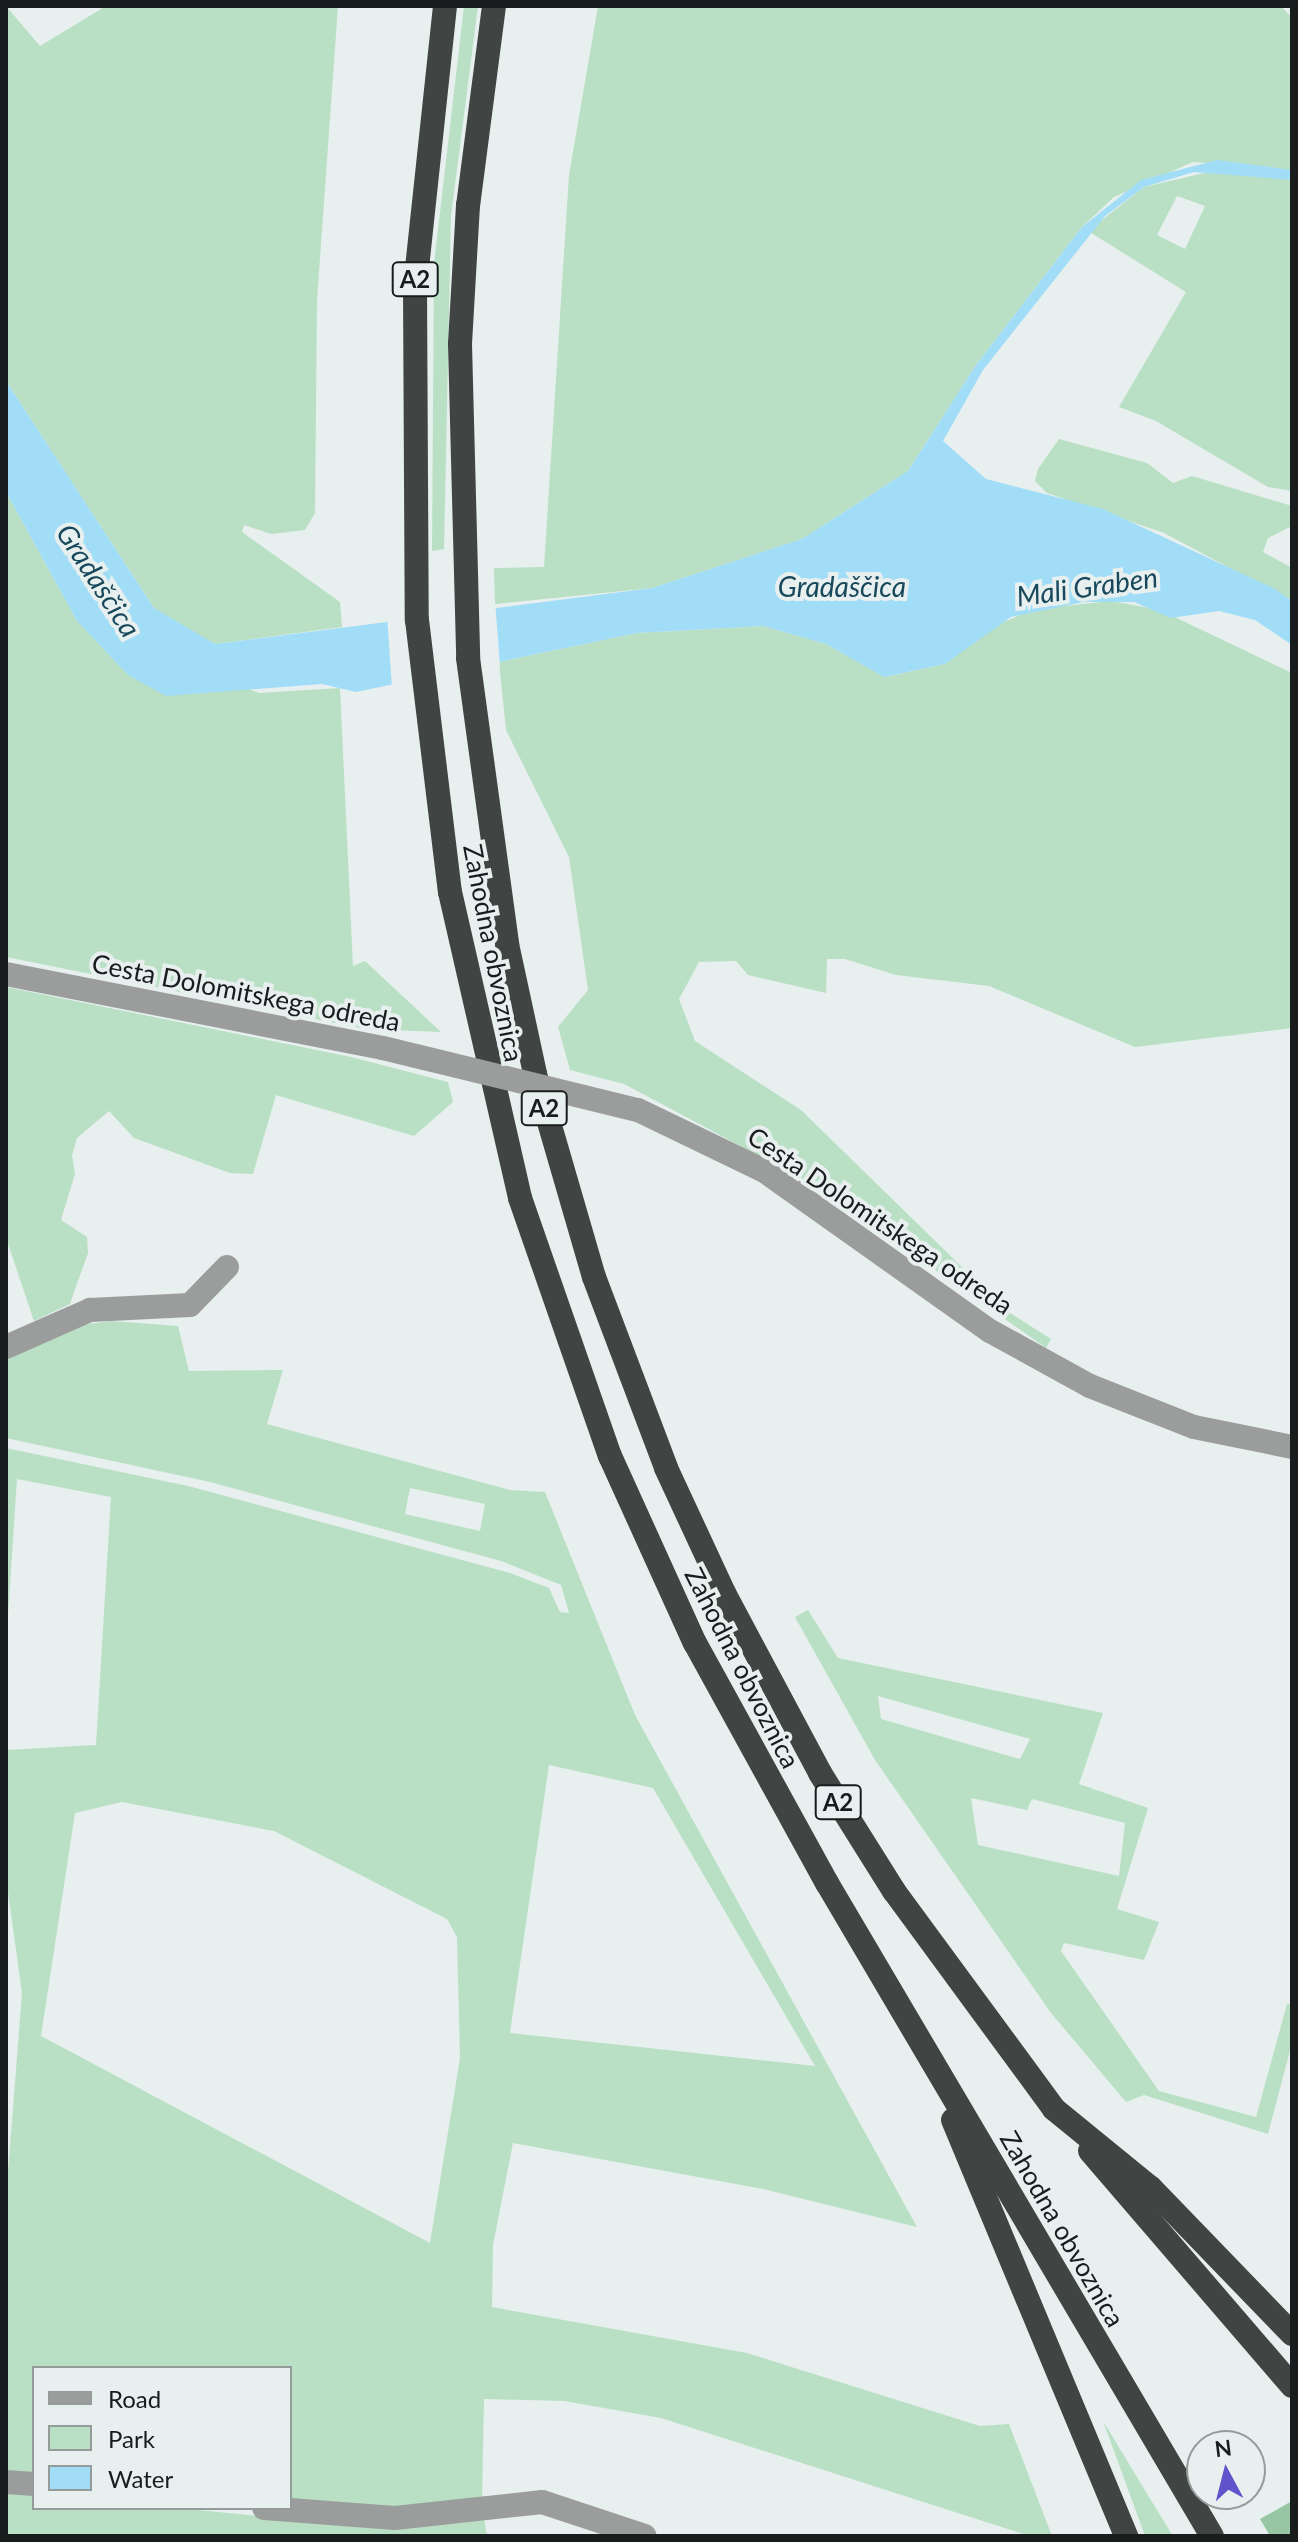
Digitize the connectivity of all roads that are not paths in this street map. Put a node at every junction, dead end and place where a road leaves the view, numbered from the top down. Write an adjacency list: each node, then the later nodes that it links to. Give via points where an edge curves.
1 (445, 6): 7 (highway, Zahodna obvoznica / A2, via 415,287 413,554 429,741 459,943 495,1105 585,1393 720,1692)
2 (494, 6): 8 (highway, Zahodna obvoznica / A2, via 465,260 462,546 475,735 535,1074 594,1277 666,1468 820,1773 931,1946)
3 (6, 974): 6 (street, Cesta Dolomitskega odreda, bridge, via 383,1048 638,1110 766,1172 990,1331 1090,1386 1194,1427)
4 (227, 1267): 5 (street, via 190,1305 90,1310)
5 (6, 1347)
6 (1292, 1447)
7 (939, 2076): 15 (highway, via 987,2212); 16 (highway, Zahodna obvoznica / A2)
8 (1054, 2109): 9 (highway, Zahodna obvoznica / A2, via 1151,2188); 10 (highway)
9 (1292, 2334)
10 (1292, 2386)
11 (6, 2482): 12 (street)
12 (32, 2484)
13 (290, 2510): 14 (street, via 395,2518 542,2502)
14 (645, 2536)
15 (1126, 2536)
16 (1212, 2536)

